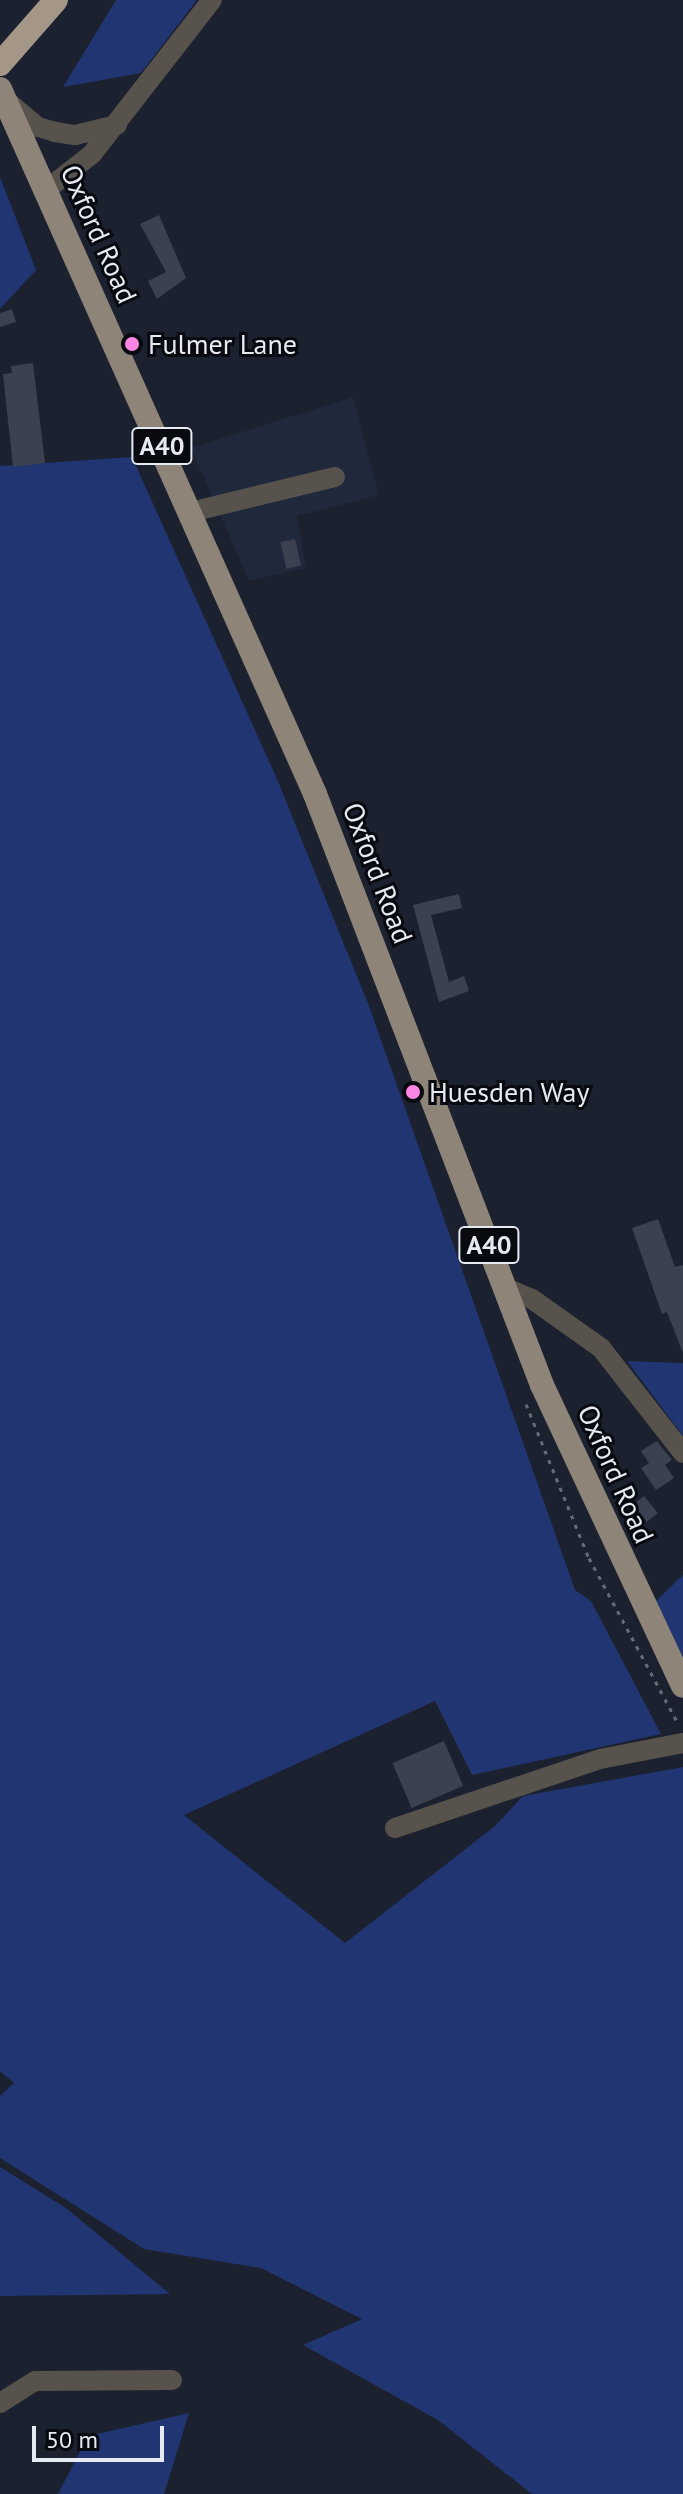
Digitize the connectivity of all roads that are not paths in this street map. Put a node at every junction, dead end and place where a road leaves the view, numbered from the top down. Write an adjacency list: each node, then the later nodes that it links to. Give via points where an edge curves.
1 (56, 0): 3 (highway)
2 (212, 0): 5 (street)
3 (0, 64)
4 (2, 94): 5 (street, via 38,127 55,132 75,135); 6 (main road, Oxford Road / A40)
5 (117, 125): 6 (street, via 92,154)
6 (46, 190): 8 (main road, Oxford Road / A40)
7 (335, 477): 8 (street)
8 (191, 512): 9 (main road, Oxford Road / A40, via 315,794)
9 (506, 1288): 10 (street, via 532,1299 601,1348); 11 (main road, Oxford Road / A40, via 542,1385)
10 (683, 1453)
11 (683, 1686)
12 (683, 1743): 13 (street, via 600,1759)
13 (395, 1828)
14 (172, 2380): 15 (street, via 35,2381)
15 (0, 2403)

